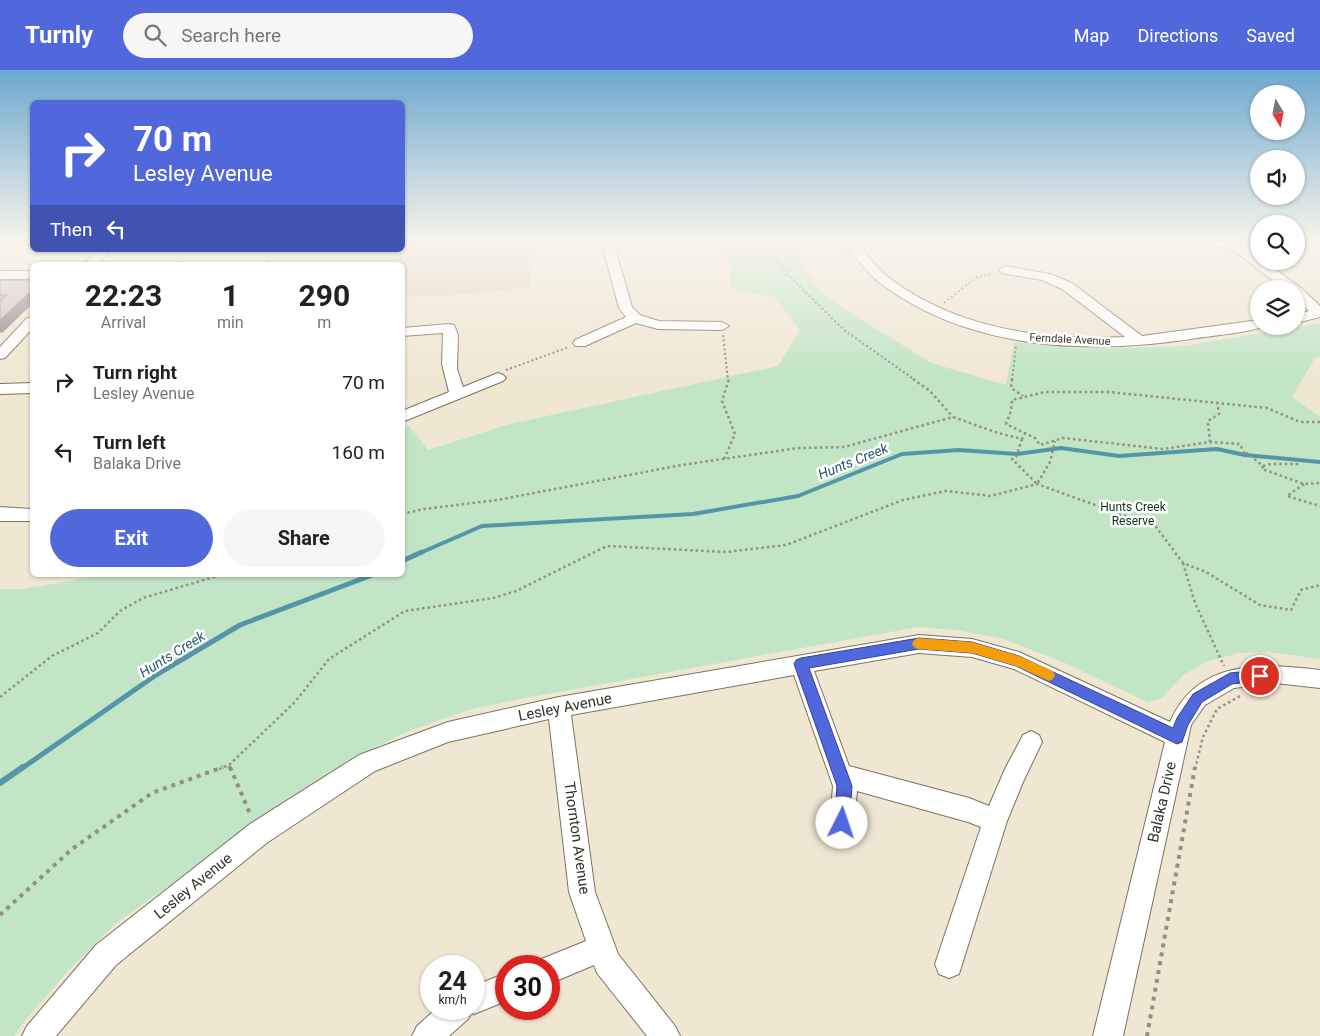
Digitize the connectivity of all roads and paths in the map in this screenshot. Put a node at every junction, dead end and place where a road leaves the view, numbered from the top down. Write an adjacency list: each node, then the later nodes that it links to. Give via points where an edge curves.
1 (620, 286): 10 (street, via 626,308)
2 (800, 286): 26 (path, via 844,330 930,391)
3 (895, 286): 7 (street, Ferndale Avenue)
4 (964, 286): 7 (path)
5 (1067, 286): 16 (street)
6 (1305, 299): 8 (street)
7 (935, 309): 15 (street, Ferndale Avenue)
8 (1319, 312): 9 (street)
9 (1305, 317)
10 (635, 318): 13 (street, via 658,325); 17 (street)
11 (30, 323): 18 (street)
12 (1250, 325): 16 (street, Ferndale Avenue)
13 (722, 326): 32 (path, via 729,378 722,401 735,434)
14 (405, 332): 22 (street, via 451,330 449,361 451,378)
15 (1016, 335): 16 (street, Ferndale Avenue, via 1090,342); 23 (path, via 1011,388)
16 (1139, 341)
17 (580, 343): 19 (path, via 503,370)
18 (2, 349)
19 (498, 378): 22 (street)
20 (30, 388): 21 (street)
21 (0, 389)
22 (458, 394): 25 (street)
23 (1024, 396): 24 (path, via 1045,392 1109,392); 28 (path, via 1012,400 1006,424)
24 (1217, 402): 27 (path, via 1267,408 1300,422); 31 (path, via 1219,414 1208,422)
25 (405, 416)
26 (953, 417): 29 (path); 32 (path, via 844,447 798,448)
27 (1320, 422)
28 (1025, 434): 29 (path); 30 (path, via 1036,438 1040,445)
29 (1022, 439): 36 (path, via 1016,457 1012,459)
30 (1055, 440): 31 (path, via 1063,438 1163,449); 36 (path, via 1050,462)
31 (1210, 442): 34 (path, via 1240,444 1245,455 1247,453)
32 (724, 459): 39 (path)
33 (1301, 464): 34 (path)
34 (1263, 466): 37 (path, via 1262,469)
35 (1320, 483): 37 (path)
36 (1037, 484): 42 (path, via 1156,527); 52 (path, via 991,496 946,490 903,500 786,545 726,552 607,546 516,592 405,612 329,659 295,702)
37 (1304, 484): 38 (path, via 1287,496)
38 (1320, 506)
39 (405, 513)
40 (0, 514): 41 (street)
41 (30, 515)
42 (1183, 563): 44 (path, via 1206,572 1260,605 1291,610 1300,590); 47 (path, via 1201,622)
43 (214, 577): 48 (path, via 143,598 120,611 98,633 52,656)
44 (1320, 585)
45 (801, 664): 49 (street, Lesley Avenue); 50 (street, Lesley Avenue, via 919,644 972,648 1019,661); 53 (street)
46 (1320, 679): 47 (street, Balaka Drive, via 1275,674)
47 (1239, 686): 50 (street, Balaka Drive, via 1197,698 1181,722); 66 (path, via 1239,696 1217,709 1203,737 1191,785)
48 (0, 697)
49 (559, 707): 56 (street, Lesley Avenue, via 448,732 367,763); 58 (street, Thornton Avenue, via 582,892)
50 (1177, 737): 65 (street, Balaka Drive)
51 (1031, 742): 54 (street)
52 (229, 765): 56 (path); 57 (path, via 152,792 72,849)
53 (841, 775): 54 (street, via 969,810); 55 (street, via 845,786)
54 (995, 821): 59 (street)
55 (842, 823)
56 (259, 833): 62 (street, Lesley Avenue, via 106,955)
57 (0, 915)
58 (602, 948): 60 (street); 64 (street, Thornton Avenue, via 607,963)
59 (949, 964)
60 (560, 965)
61 (445, 1020): 63 (street)
62 (38, 1036)
63 (427, 1036)
64 (665, 1036)
65 (1108, 1036)
66 (1147, 1036)

